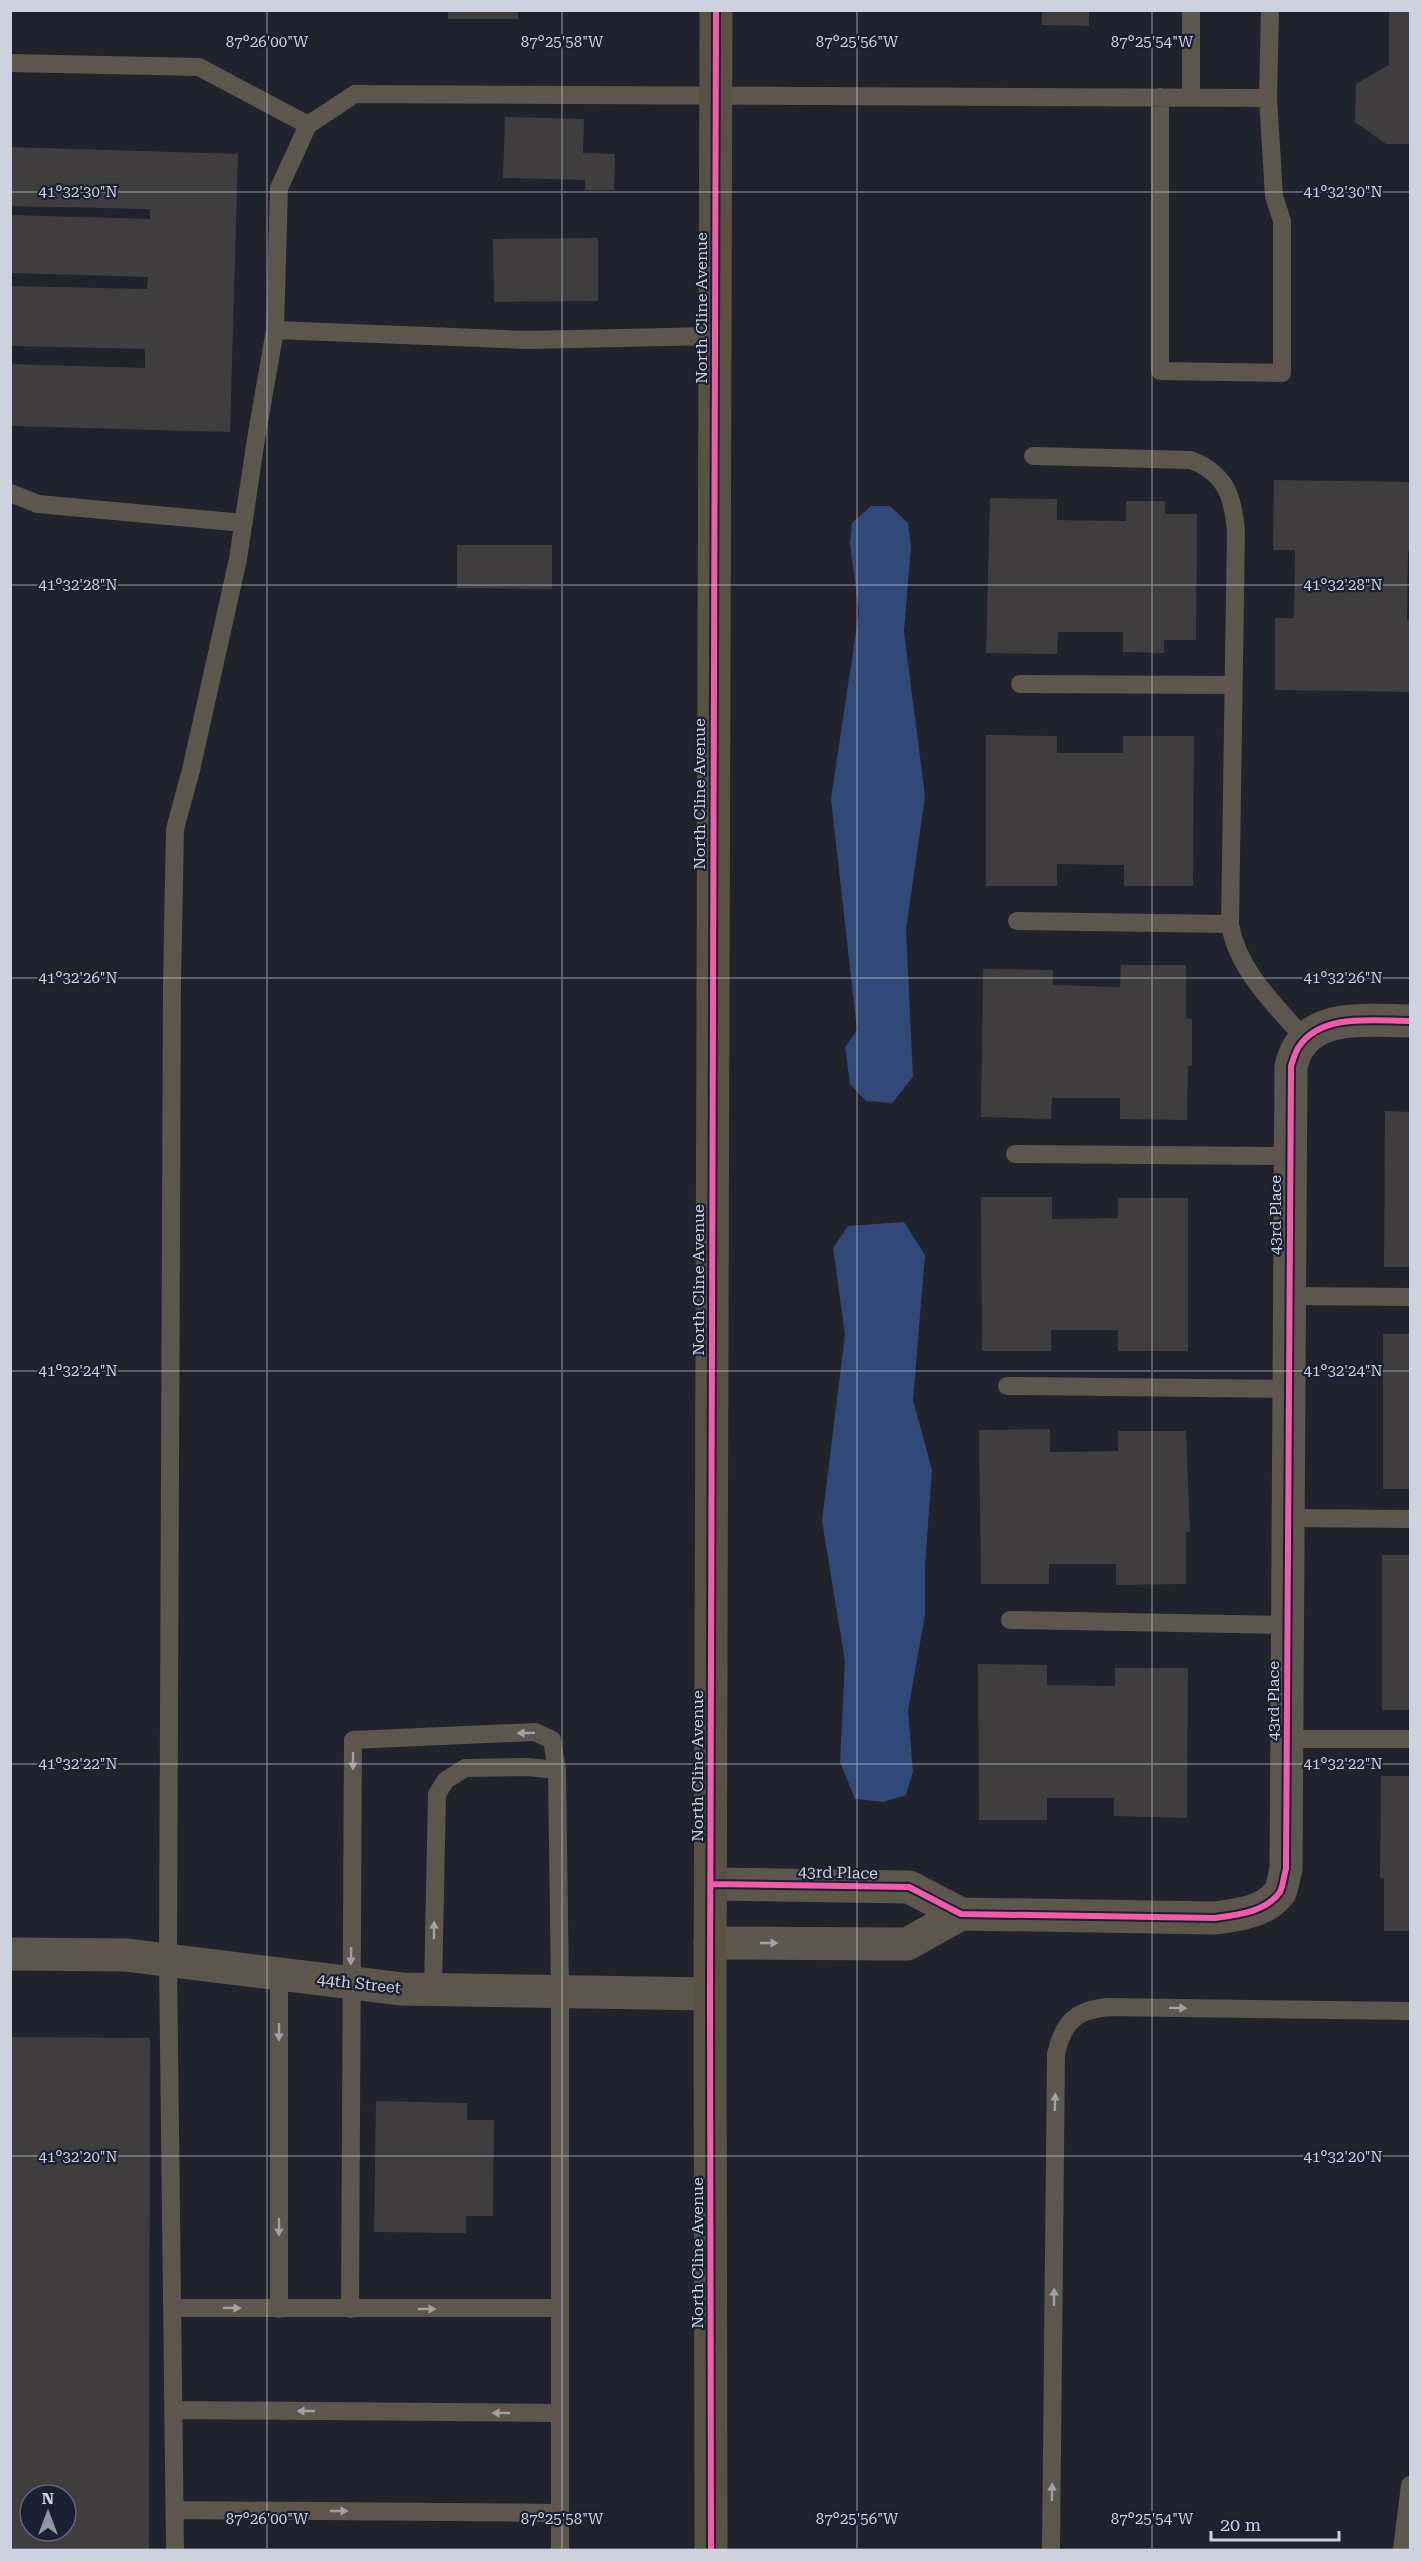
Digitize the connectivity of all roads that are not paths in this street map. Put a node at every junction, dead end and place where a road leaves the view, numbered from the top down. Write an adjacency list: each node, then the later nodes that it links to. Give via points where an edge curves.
1 (716, 10): 5 (street, North Cline Avenue)
2 (1191, 10): 7 (lane)
3 (1270, 10): 8 (lane)
4 (10, 63): 9 (lane, via 199,67)
5 (716, 94): 6 (lane); 9 (lane, via 355,94); 11 (street, North Cline Avenue)
6 (1160, 97): 7 (lane); 8 (lane, via 1160,371 1282,373 1282,221 1274,196)
7 (1191, 97): 8 (lane)
8 (1269, 98)
9 (308, 125): 10 (lane, via 279,188)
10 (275, 330): 11 (lane, via 526,340); 14 (lane)
11 (714, 336): 34 (street, North Cline Avenue)
12 (1033, 456): 16 (lane, via 1191,460 1220,477 1234,509 1236,531)
13 (10, 493): 14 (lane, via 39,504)
14 (244, 523): 38 (lane, via 206,707 175,829)
15 (1020, 684): 16 (lane)
16 (1233, 685): 18 (lane)
17 (1017, 921): 18 (lane)
18 (1230, 924): 20 (lane, via 1241,958)
19 (1410, 1021): 20 (street, 43rd Place, via 1342,1023 1326,1026)
20 (1306, 1040): 22 (street, 43rd Place, via 1291,1066)
21 (1014, 1154): 22 (lane)
22 (1289, 1156): 23 (street, 43rd Place)
23 (1289, 1296): 24 (lane); 26 (street, 43rd Place)
24 (1410, 1297)
25 (1007, 1386): 26 (lane)
26 (1288, 1389): 27 (street, 43rd Place)
27 (1288, 1518): 28 (lane); 30 (street, 43rd Place)
28 (1410, 1519)
29 (1010, 1620): 30 (lane)
30 (1287, 1624): 31 (street, 43rd Place)
31 (1287, 1739): 32 (lane); 35 (street, 43rd Place, via 1286,1869 1280,1891 1263,1907 1215,1918)
32 (1410, 1739)
33 (556, 1770): 40 (lane, one-way to 40, via 552,1740 535,1732 353,1740); 41 (lane, one-way to 33, via 437,1794 446,1780 465,1768); 42 (lane)
34 (711, 1884): 35 (street, 43rd Place, via 909,1887); 36 (street, North Cline Avenue)
35 (961, 1914): 36 (street, 43rd Place, one-way to 35, via 907,1944)
36 (710, 1943): 43 (street, North Cline Avenue)
37 (10, 1954): 38 (street, 44th Street)
38 (168, 1960): 39 (street, 44th Street); 45 (lane)
39 (279, 1974): 40 (street, 44th Street); 47 (lane, one-way to 47)
40 (350, 1982): 41 (street, 44th Street); 48 (lane)
41 (433, 1989): 42 (street, 44th Street)
42 (560, 1992): 43 (street, 44th Street); 46 (lane)
43 (710, 1994): 57 (street, North Cline Avenue)
44 (1410, 2011): 58 (lane, one-way to 44, via 1056,2055 1064,2029 1083,2012 1108,2007)
45 (173, 2308): 47 (lane, one-way to 47); 49 (lane)
46 (560, 2308): 48 (lane, one-way to 46); 50 (lane)
47 (279, 2309): 48 (lane)
48 (350, 2309)
49 (174, 2410): 50 (lane, one-way to 49); 52 (lane)
50 (560, 2413): 53 (lane)
51 (1410, 2485): 54 (lane)
52 (175, 2510): 53 (lane, one-way to 53); 55 (lane)
53 (560, 2513): 56 (lane)
54 (1408, 2513): 59 (lane)
55 (175, 2550)
56 (560, 2550)
57 (711, 2550)
58 (1051, 2550)
59 (1402, 2550)

